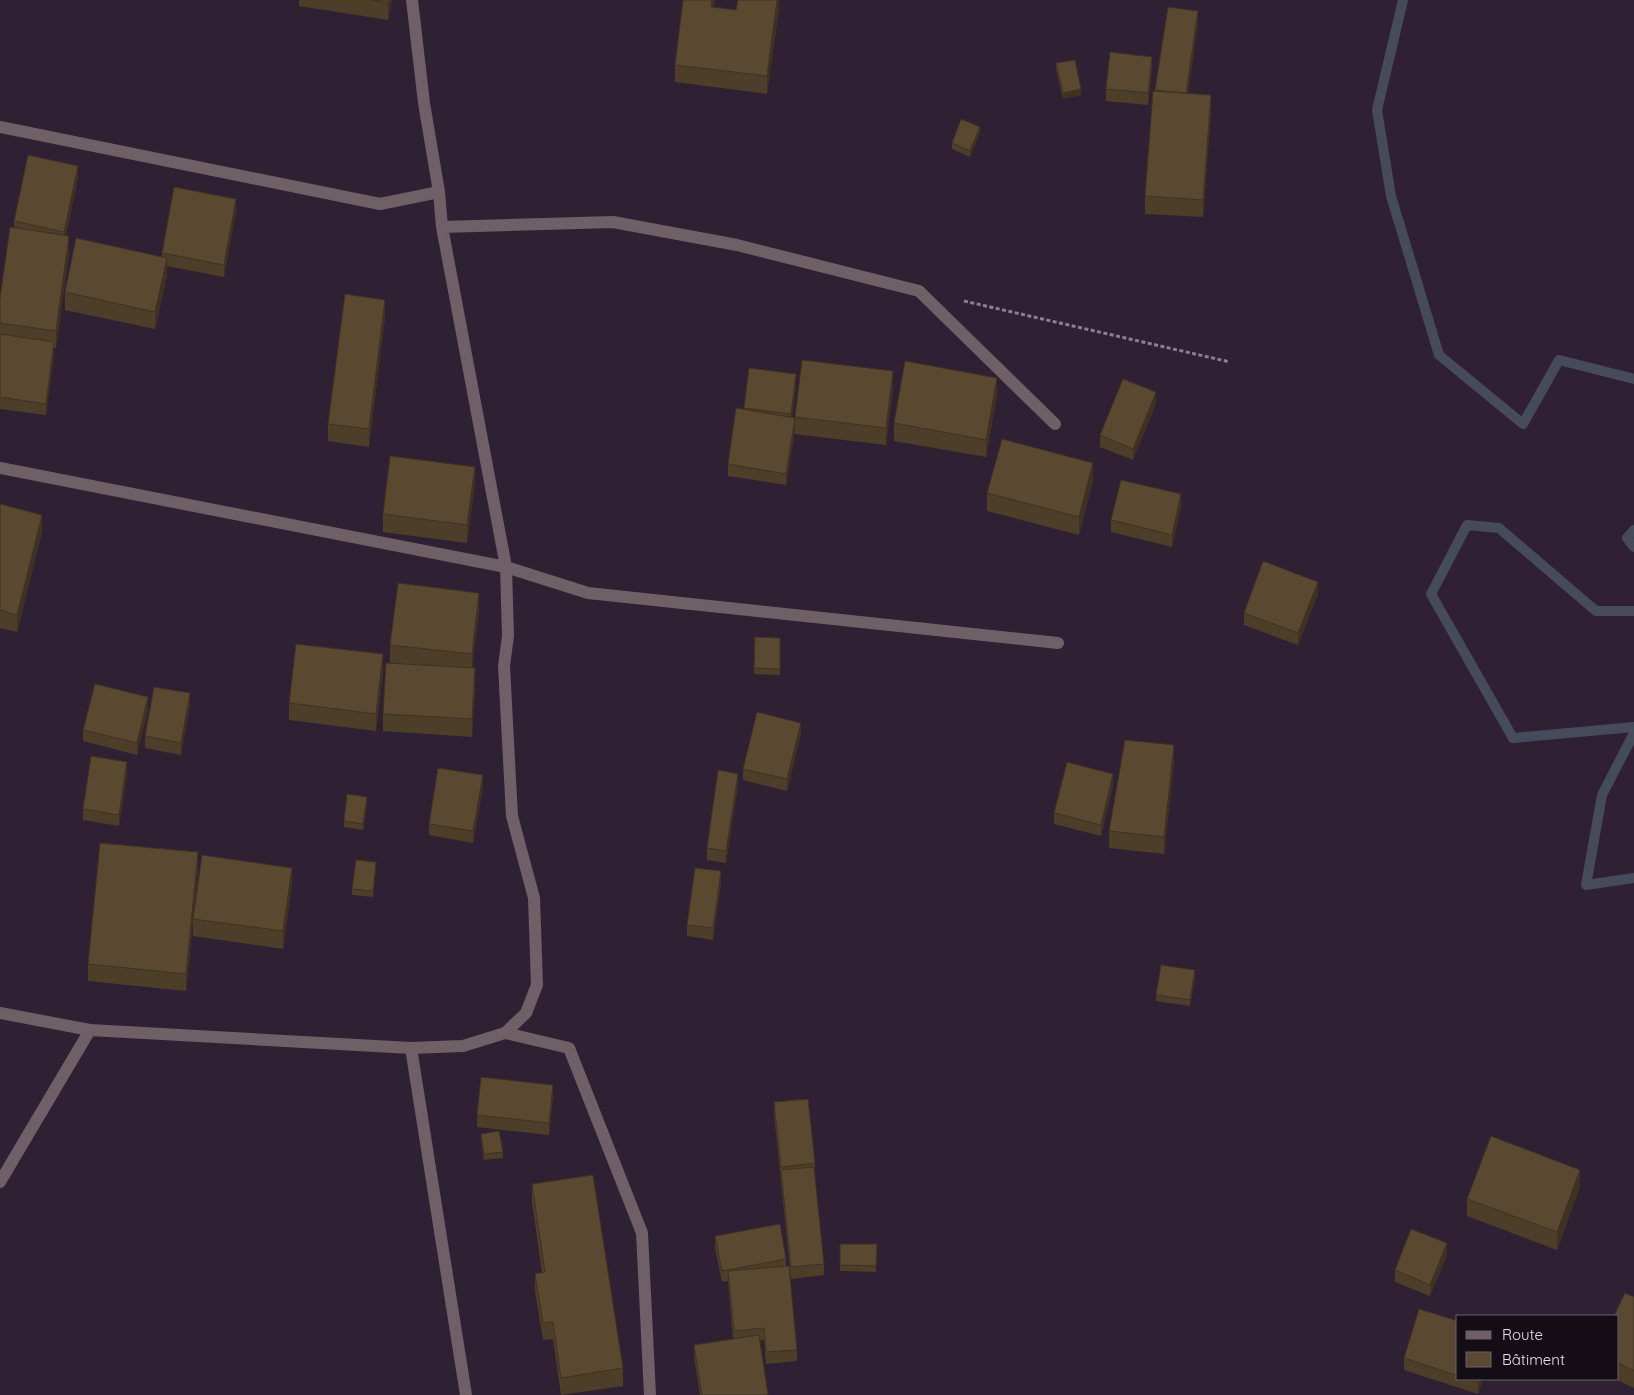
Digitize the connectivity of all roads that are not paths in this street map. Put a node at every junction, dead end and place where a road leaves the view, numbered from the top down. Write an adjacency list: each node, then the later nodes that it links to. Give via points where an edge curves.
1 (412, 0): 3 (street)
2 (0, 127): 3 (street, via 380,204)
3 (439, 192): 4 (street)
4 (442, 227): 5 (street, via 613,222 737,245 919,291); 7 (street)
5 (1055, 424)
6 (0, 468): 7 (street)
7 (506, 567): 8 (street, via 588,593); 11 (street, via 508,636 504,666 512,816 534,898 537,985 526,1013)
8 (1058, 643)
9 (0, 1013): 10 (street)
10 (90, 1030): 12 (street); 13 (street)
11 (505, 1033): 12 (street, via 463,1046); 15 (street, via 570,1048 642,1233)
12 (411, 1048): 14 (street)
13 (0, 1182)
14 (466, 1395)
15 (650, 1395)

